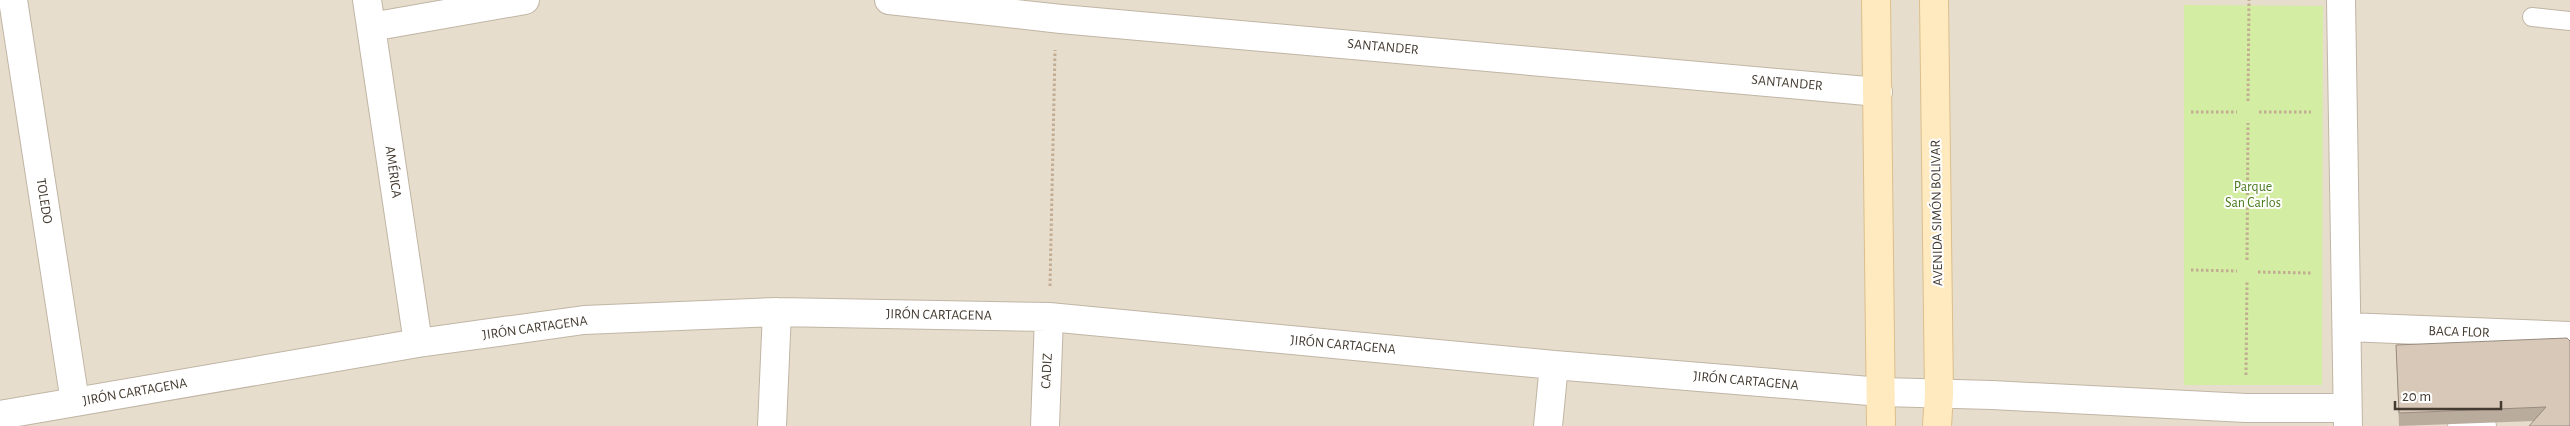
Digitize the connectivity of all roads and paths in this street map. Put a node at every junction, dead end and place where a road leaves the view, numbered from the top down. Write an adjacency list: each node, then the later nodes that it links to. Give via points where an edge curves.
1 (14, 0): 34 (street, TOLEDO)
2 (367, 0): 12 (street, AMÉRICA)
3 (525, 0): 12 (street)
4 (889, 0): 9 (street, SANTANDER)
5 (1876, 0): 13 (main road)
6 (1934, 0): 33 (main road, AVENIDA SIMÓN BOLIVAR)
7 (2249, 0): 14 (path)
8 (2341, 0): 18 (street)
9 (1062, 9): 13 (street, SANTANDER); 27 (path, via 1056,40)
10 (2532, 16): 11 (lane)
11 (2570, 21)
12 (371, 27): 30 (street, AMÉRICA)
13 (1878, 92): 32 (main road)
14 (2248, 102)
15 (2191, 112): 16 (path)
16 (2237, 112)
17 (2259, 112): 18 (path)
18 (2343, 112): 24 (street)
19 (2248, 123): 20 (path)
20 (2247, 260)
21 (2191, 270): 22 (path)
22 (2237, 272)
23 (2258, 272): 24 (path)
24 (2346, 274): 28 (street)
25 (2247, 282): 35 (path)
26 (777, 312): 27 (street, JIRÓN CARTAGENA); 30 (street, JIRÓN CARTAGENA, via 584,320); 38 (street)
27 (1049, 317): 31 (street, JIRÓN CARTAGENA); 39 (street, CADIZ)
28 (2347, 327): 29 (street, BACA FLOR); 37 (street)
29 (2570, 336)
30 (418, 344): 34 (street, JIRÓN CARTAGENA)
31 (1554, 364): 32 (street, JIRÓN CARTAGENA); 40 (street)
32 (1882, 392): 33 (street); 41 (main road)
33 (1939, 394): 35 (street); 42 (main road, AVENIDA SIMÓN BOLIVAR)
34 (75, 402): 36 (street, JIRÓN CARTAGENA)
35 (2246, 408): 37 (street)
36 (0, 415)
37 (2347, 417)
38 (772, 426)
39 (1044, 426)
40 (1548, 426)
41 (1881, 426)
42 (1937, 426)
43 (2457, 426): 44 (lane)
44 (2487, 426)

